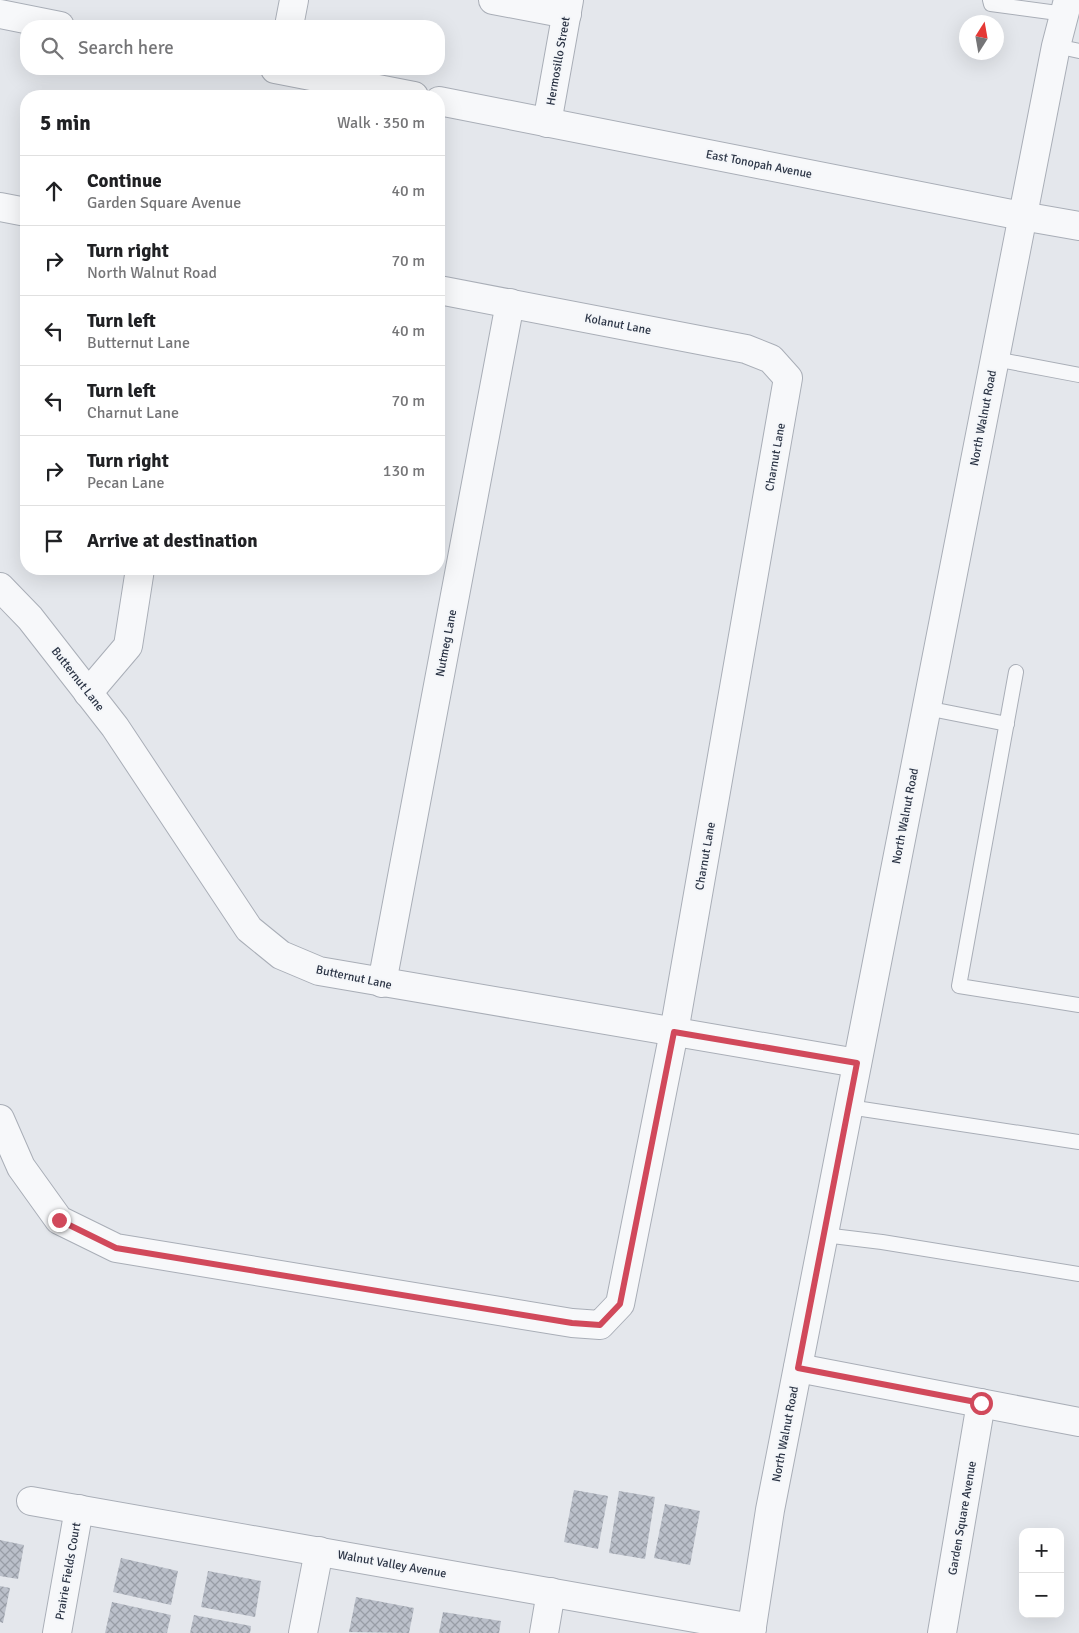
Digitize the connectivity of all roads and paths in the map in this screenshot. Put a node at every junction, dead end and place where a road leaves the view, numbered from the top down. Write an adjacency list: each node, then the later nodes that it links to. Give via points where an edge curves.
1 (294, 0): 8 (street)
2 (493, 0): 4 (street)
3 (990, 0): 5 (lane, via 992,4)
4 (568, 7): 13 (street, Hermosillo Street)
5 (1066, 7): 9 (street, North Walnut Road)
6 (0, 14): 7 (street)
7 (30, 20)
8 (290, 20)
9 (1067, 49): 16 (street, North Walnut Road)
10 (310, 75): 11 (street)
11 (384, 90)
12 (445, 102): 13 (street, East Tonopah Avenue)
13 (547, 123): 16 (street, East Tonopah Avenue)
14 (0, 208): 15 (street)
15 (20, 211)
16 (1022, 216): 17 (street, East Tonopah Avenue); 20 (street, North Walnut Road)
17 (1079, 226)
18 (445, 291): 19 (street, Kolanut Lane)
19 (510, 303): 22 (street, Kolanut Lane, via 746,349 770,359); 29 (street, Nutmeg Lane)
20 (995, 359): 21 (lane); 27 (street, North Walnut Road)
21 (1079, 375)
22 (788, 378): 31 (street, Charnut Lane)
23 (139, 575): 26 (street, via 128,646)
24 (0, 587): 26 (street, Butternut Lane, via 30,618)
25 (1016, 672): 28 (lane)
26 (88, 693): 29 (street, Butternut Lane, via 116,727 249,929 281,955 319,971)
27 (926, 708): 28 (lane); 32 (street, North Walnut Road)
28 (1007, 724): 30 (lane, via 959,986)
29 (382, 983): 31 (street, Butternut Lane)
30 (1079, 1005)
31 (674, 1032): 32 (street, Butternut Lane); 34 (street, Charnut Lane, via 620,1304 600,1325 116,1248 59,1220 21,1168)
32 (857, 1063): 33 (street, North Walnut Road)
33 (849, 1107): 35 (lane); 36 (street, North Walnut Road)
34 (0, 1119)
35 (1079, 1142)
36 (824, 1235): 37 (lane); 38 (street, North Walnut Road)
37 (1079, 1274)
38 (798, 1368): 39 (street); 45 (street, North Walnut Road, via 770,1510)
39 (981, 1403): 40 (street); 49 (street, Garden Square Avenue)
40 (1079, 1422)
41 (31, 1501): 42 (street, Walnut Valley Avenue)
42 (80, 1509): 43 (street, Walnut Valley Avenue); 46 (street, Prairie Fields Court)
43 (319, 1551): 44 (street, Walnut Valley Avenue); 47 (street)
44 (550, 1592): 45 (street, Walnut Valley Avenue); 48 (street)
45 (752, 1630)
46 (57, 1633)
47 (303, 1633)
48 (544, 1633)
49 (942, 1633)

